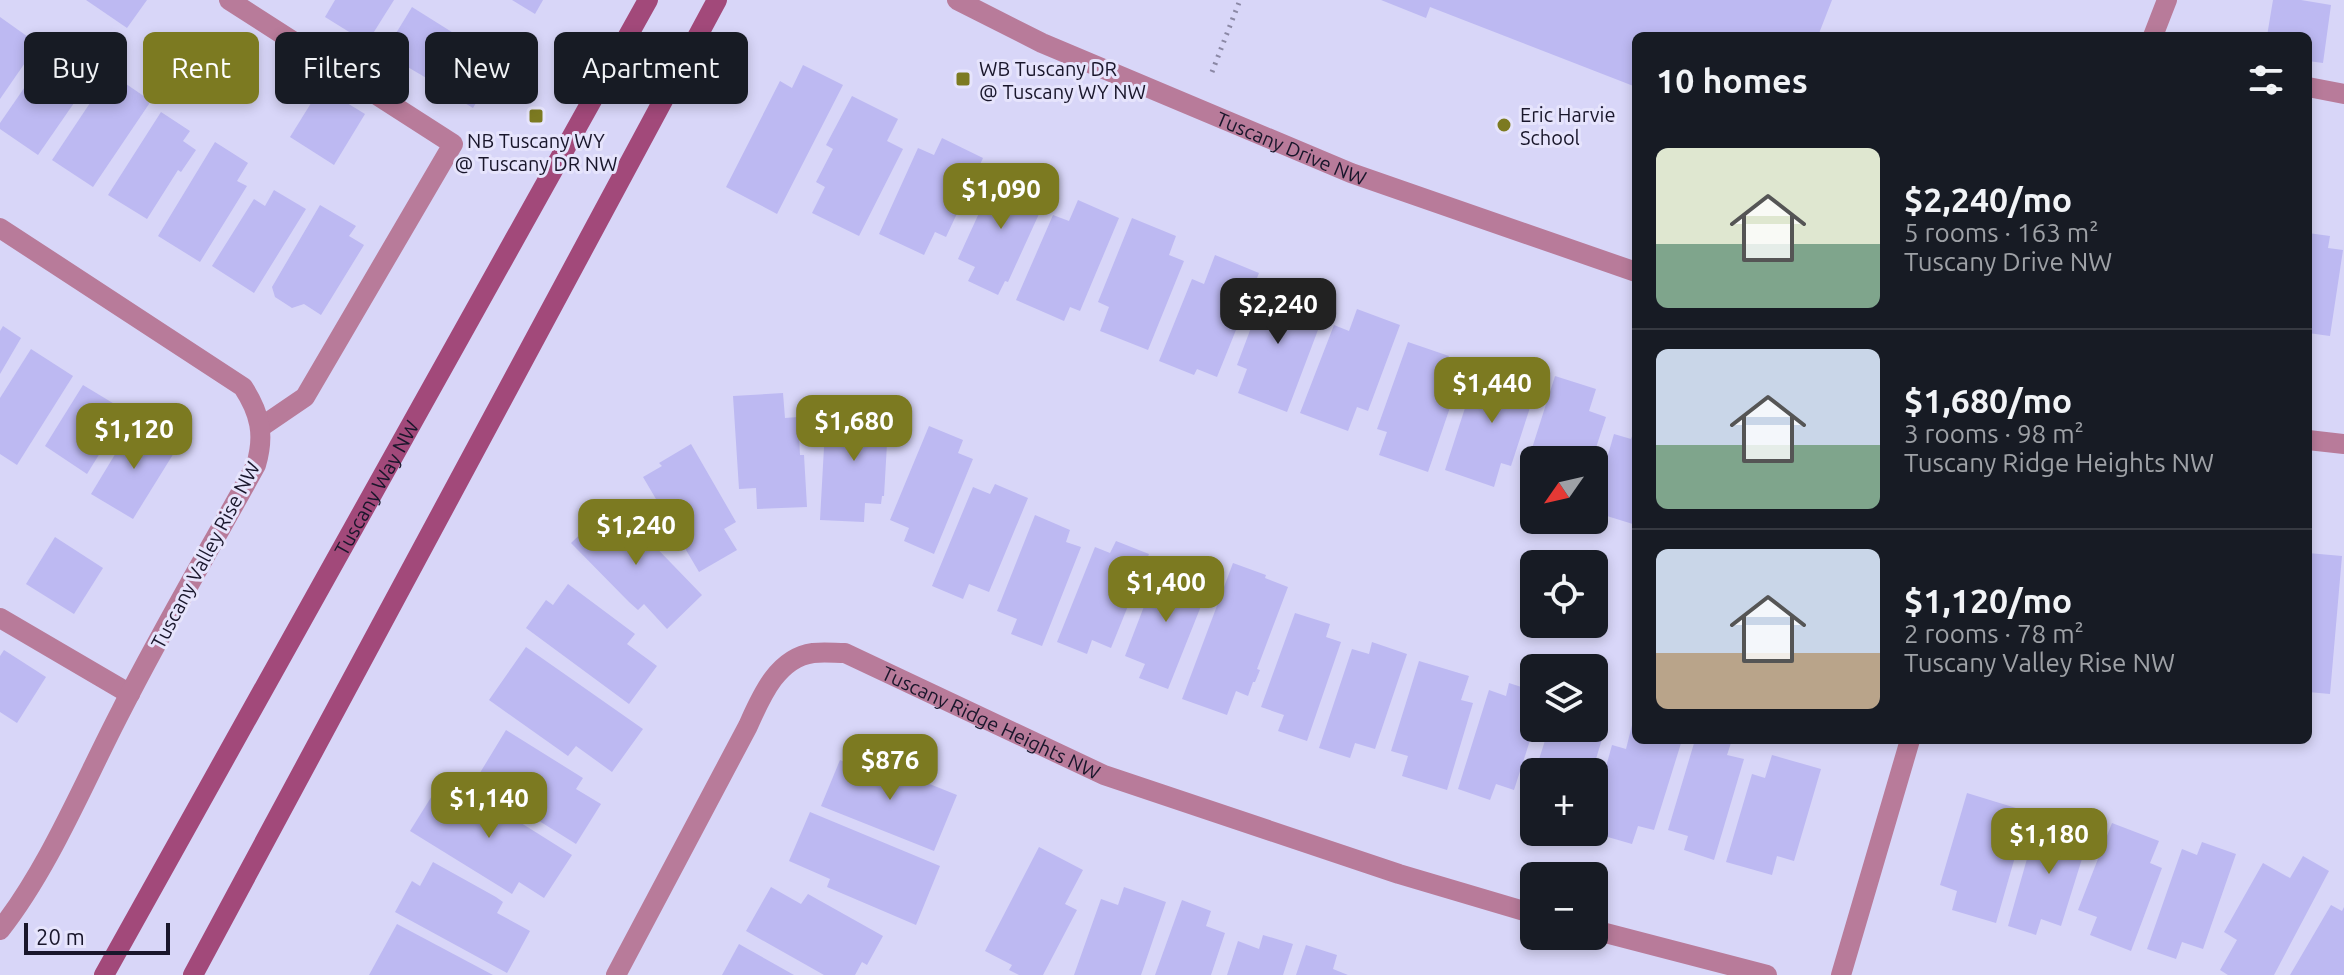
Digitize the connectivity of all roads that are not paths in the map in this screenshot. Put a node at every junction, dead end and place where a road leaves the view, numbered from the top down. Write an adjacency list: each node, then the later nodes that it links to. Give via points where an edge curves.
1 (229, 0): 11 (street, via 453,144 305,397)
2 (648, 0): 20 (street, Tuscany Way NW)
3 (717, 0): 21 (street)
4 (957, 0): 10 (street, Tuscany Drive NW, via 1042,43 1351,173)
5 (2167, 0): 6 (street)
6 (2155, 32)
7 (2312, 88): 8 (street)
8 (2344, 94)
9 (0, 228): 11 (street, via 243,387)
10 (1632, 271)
11 (261, 427): 15 (street, Tuscany Valley Rise NW, via 256,465)
12 (2312, 440): 13 (street)
13 (2344, 444)
14 (0, 618): 15 (street)
15 (130, 694): 18 (street, Tuscany Valley Rise NW, via 25,895)
16 (1909, 744): 24 (street)
17 (1520, 910): 22 (street, Tuscany Ridge Heights NW, via 1104,775 845,653 810,653 785,665 766,688)
18 (0, 930)
19 (1608, 934): 23 (street)
20 (104, 975)
21 (193, 975)
22 (616, 975)
23 (1767, 975)
24 (1841, 975)

